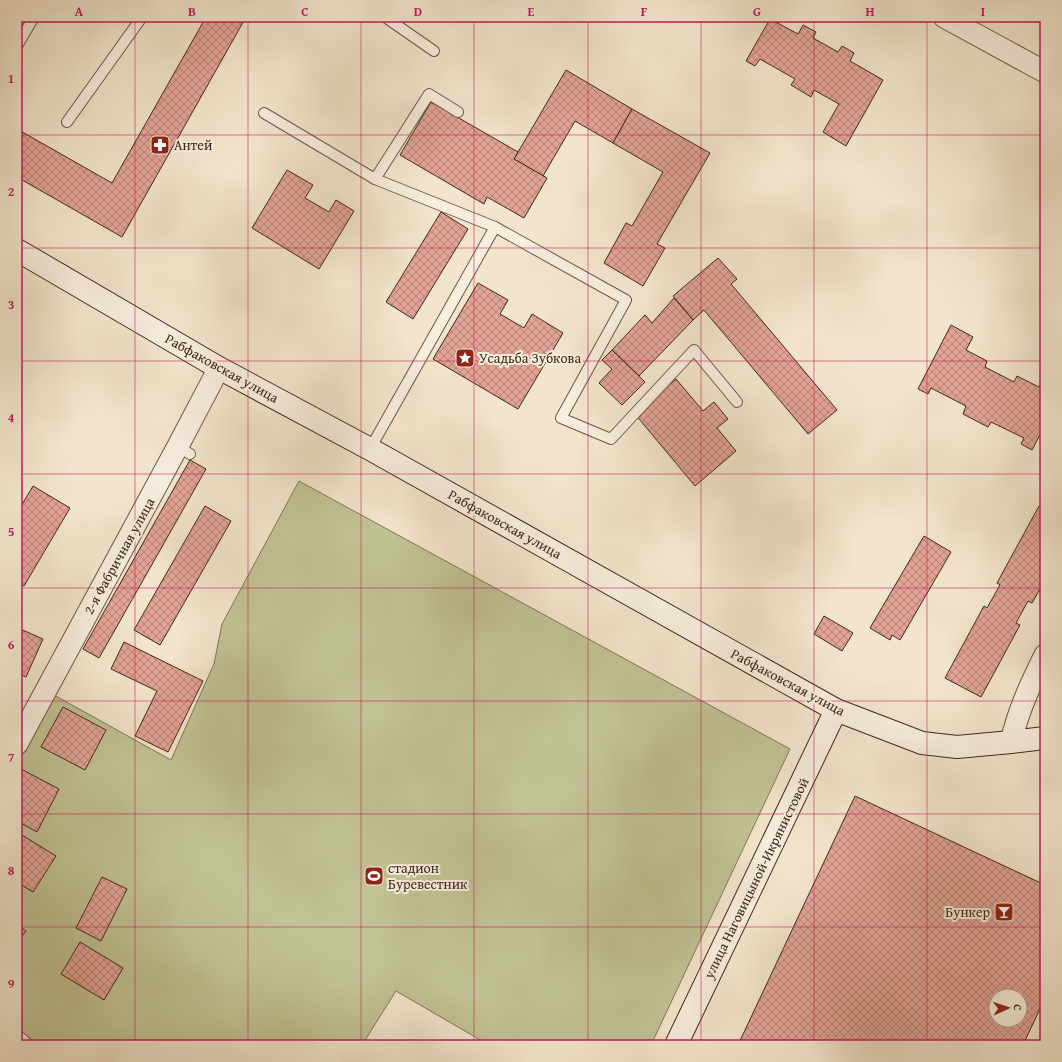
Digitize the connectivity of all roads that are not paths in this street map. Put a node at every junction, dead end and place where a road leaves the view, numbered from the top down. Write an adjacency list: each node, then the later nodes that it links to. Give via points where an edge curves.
1 (34, 17): 5 (lane)
2 (142, 17): 10 (lane)
3 (385, 17): 6 (lane)
4 (944, 17): 7 (street)
5 (17, 46)
6 (434, 51)
7 (1045, 72)
8 (458, 112): 11 (lane, via 428,94)
9 (264, 113): 11 (lane)
10 (67, 122)
11 (375, 178): 12 (lane)
12 (495, 227): 15 (lane, via 626,300 561,418 611,439 694,350); 16 (lane)
13 (17, 250): 14 (main road, Рабфаковская улица)
14 (219, 368): 16 (main road, Рабфаковская улица); 21 (street, 2-я Фабричная улица, via 184,450)
15 (737, 402)
16 (370, 449): 18 (main road, Рабфаковская улица)
17 (1045, 655): 20 (street, via 1026,695)
18 (836, 710): 20 (main road, Рабфаковская улица, via 922,743 957,746); 24 (main road, улица Наговицыной-Икрянистовой)
19 (1045, 738): 20 (main road, Рабфаковская улица)
20 (1011, 742)
21 (17, 744)
22 (17, 1042): 23 (street)
23 (21, 1045)
24 (676, 1045)

